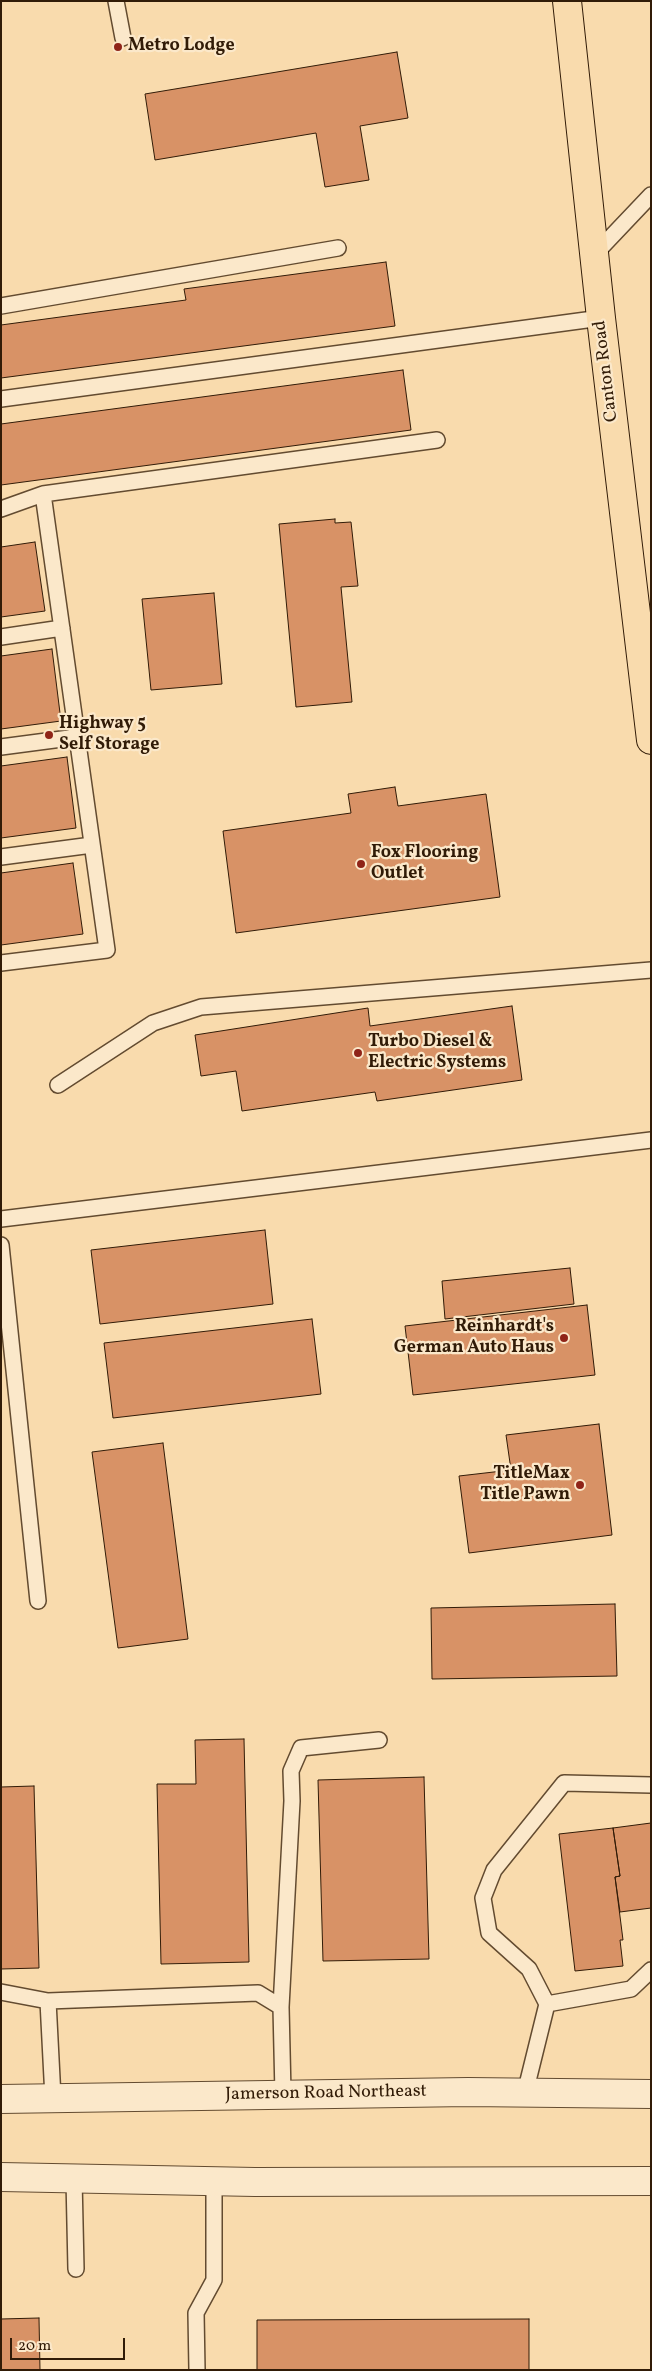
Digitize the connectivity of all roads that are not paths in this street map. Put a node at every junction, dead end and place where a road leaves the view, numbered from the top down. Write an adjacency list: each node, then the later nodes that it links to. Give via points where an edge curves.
1 (116, 1): 3 (lane)
2 (567, 1): 6 (main road, Canton Road)
3 (123, 38)
4 (651, 195): 6 (lane)
5 (338, 248): 7 (lane)
6 (594, 255): 8 (main road, Canton Road)
7 (1, 306)
8 (601, 318): 9 (lane); 16 (main road, Canton Road)
9 (1, 399)
10 (437, 440): 11 (lane)
11 (42, 494): 12 (lane); 13 (lane)
12 (1, 509)
13 (62, 628): 14 (lane); 15 (lane)
14 (1, 636)
15 (77, 737): 17 (lane); 18 (lane)
16 (651, 740)
17 (1, 747)
18 (92, 845): 19 (lane); 20 (lane, via 107,950)
19 (1, 857)
20 (1, 963)
21 (651, 970): 22 (lane, via 201,1007 153,1023)
22 (58, 1085)
23 (651, 1140): 24 (lane)
24 (1, 1219)
25 (1, 1245): 26 (lane)
26 (38, 1601)
27 (379, 1740): 33 (lane, via 301,1748 291,1771)
28 (651, 1785): 32 (lane, via 564,1783 494,1870 483,1898 489,1932 529,1969)
29 (651, 1970): 32 (lane, via 631,1989)
30 (1, 1992): 31 (lane)
31 (48, 2001): 33 (lane, via 258,1993); 37 (lane)
32 (547, 2004): 34 (lane)
33 (281, 2007): 35 (lane)
34 (526, 2093): 35 (street, Jamerson Road Northeast); 36 (street, Jamerson Road Northeast)
35 (283, 2094): 37 (street, Jamerson Road Northeast)
36 (651, 2094)
37 (53, 2098): 38 (street, Jamerson Road Northeast)
38 (1, 2099)
39 (1, 2177): 40 (street)
40 (74, 2180): 41 (street); 43 (lane)
41 (214, 2181): 42 (street); 44 (lane, via 214,2280 196,2313)
42 (651, 2181)
43 (76, 2269)
44 (197, 2370)

